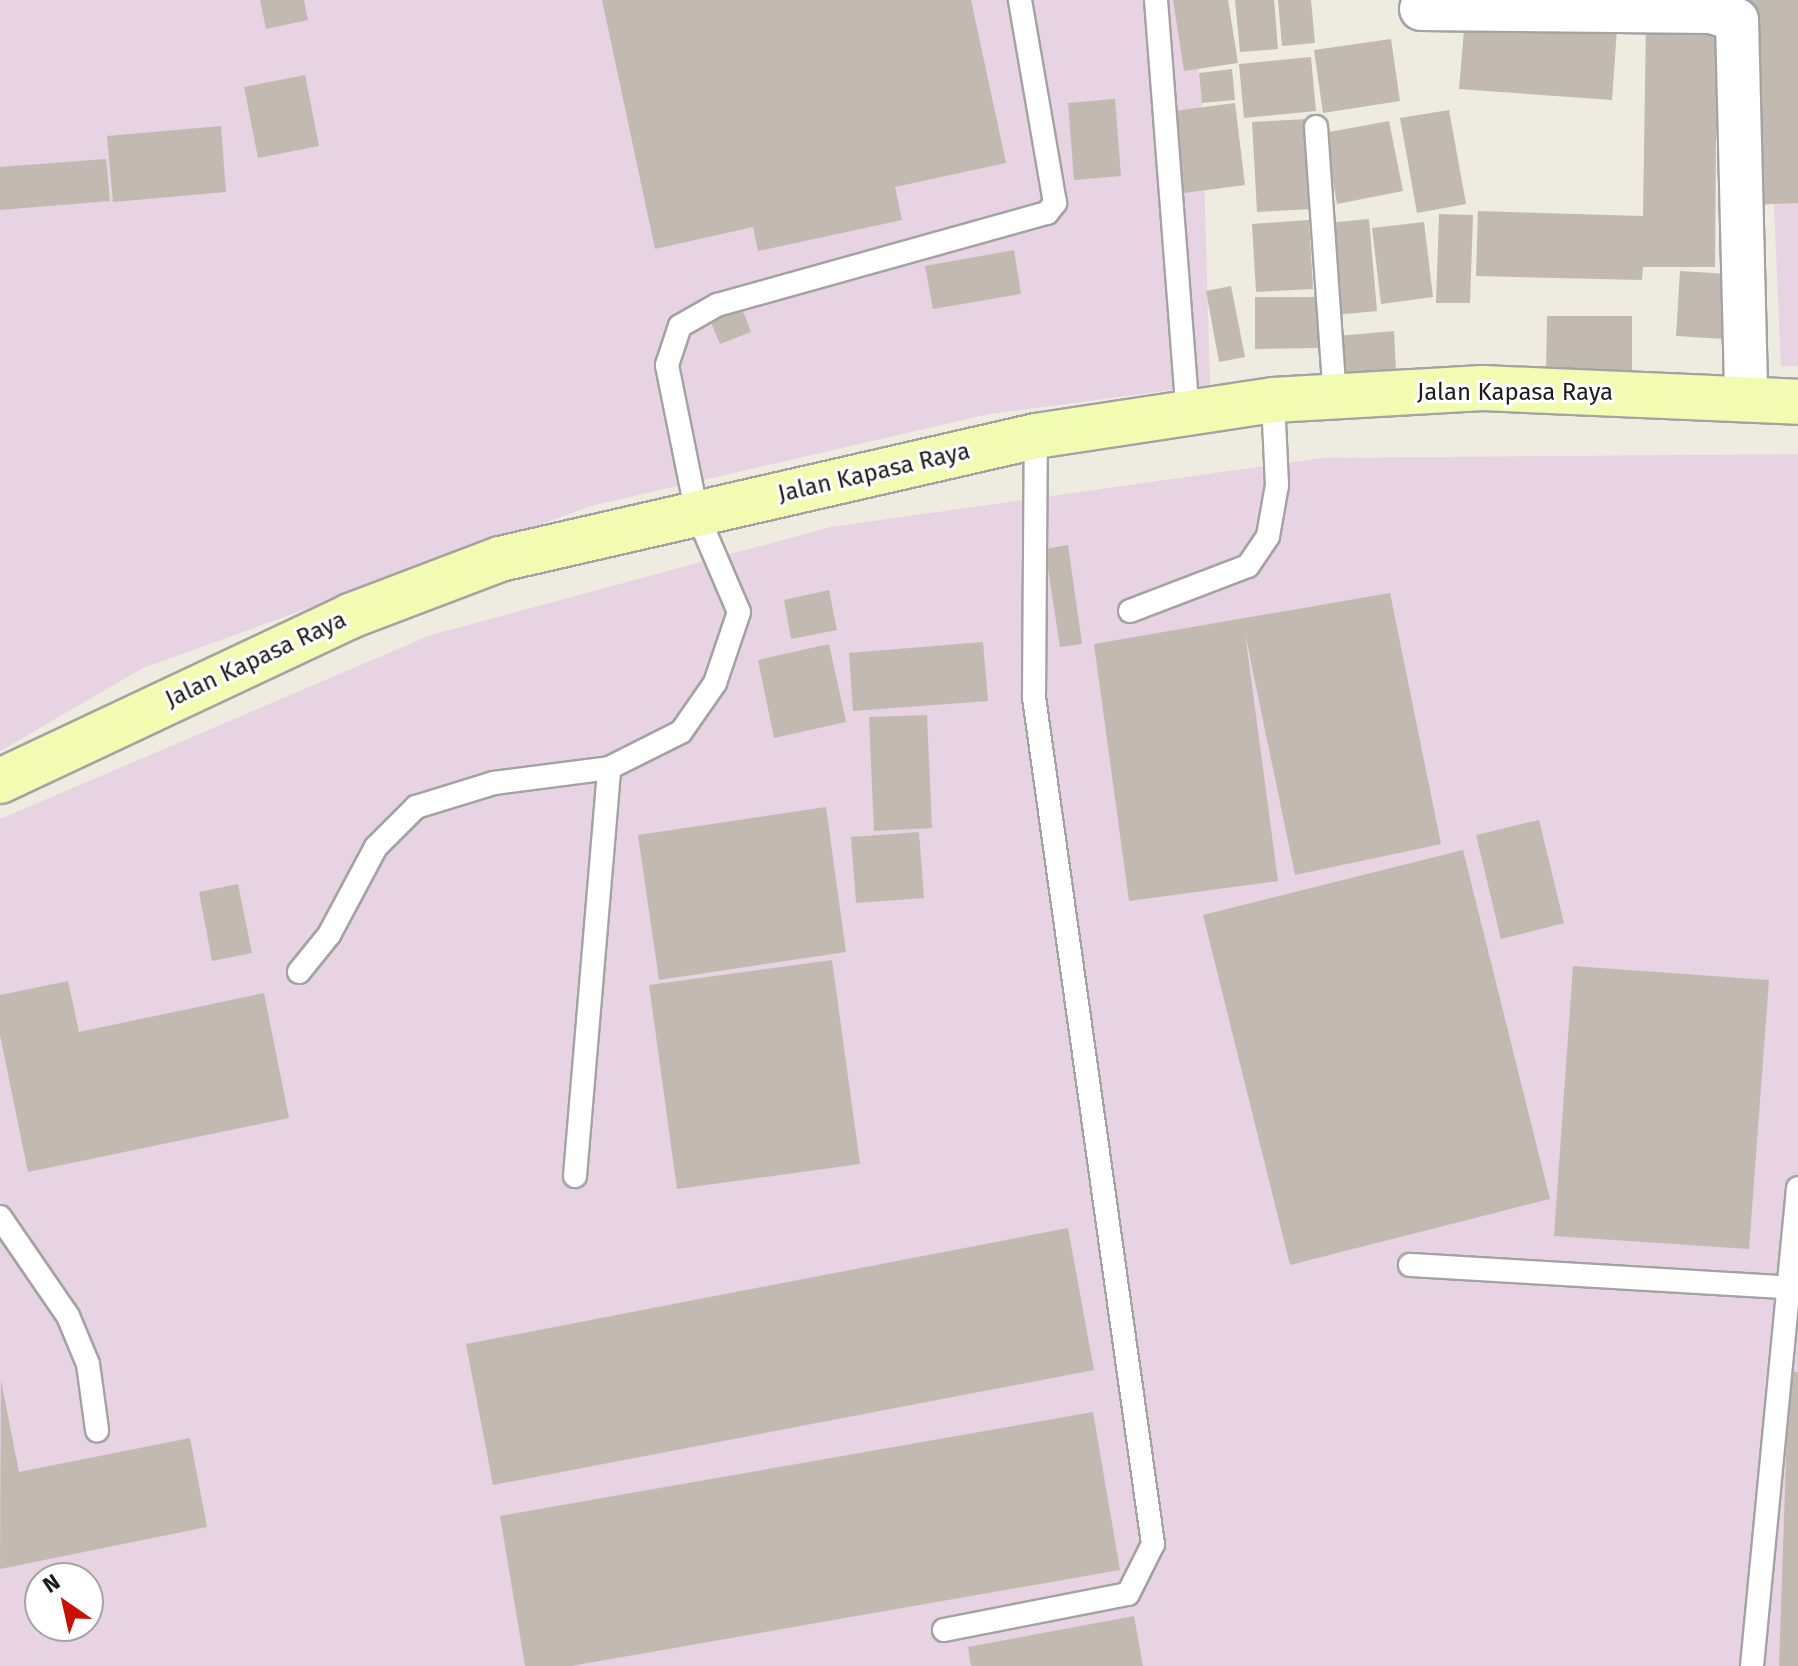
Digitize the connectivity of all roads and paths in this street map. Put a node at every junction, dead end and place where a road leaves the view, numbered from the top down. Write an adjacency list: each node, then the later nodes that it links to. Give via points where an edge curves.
1 (1020, 0): 11 (lane, via 1055,203 1035,220 717,305 680,326 667,365)
2 (1156, 0): 9 (lane)
3 (1421, 9): 7 (street, via 1711,12 1737,20)
4 (1316, 127): 5 (lane)
5 (1335, 396): 6 (main road, Jalan Kapasa Raya); 7 (main road, Jalan Kapasa Raya, via 1483,388)
6 (1273, 400): 9 (main road, Jalan Kapasa Raya); 12 (lane, via 1277,485 1268,536 1248,566)
7 (1746, 400): 8 (main road, Jalan Kapasa Raya)
8 (1798, 402)
9 (1188, 413): 10 (main road, Jalan Kapasa Raya)
10 (1036, 436): 11 (main road, Jalan Kapasa Raya); 22 (lane, via 1034,697 1153,1544 1128,1594)
11 (697, 514): 13 (lane, via 739,612 715,683 681,732); 14 (main road, Jalan Kapasa Raya, via 500,559 350,616)
12 (1130, 611)
13 (609, 768): 15 (lane, via 494,783 416,807 376,847 329,935); 16 (lane)
14 (0, 781)
15 (299, 972)
16 (575, 1176)
17 (1798, 1188): 20 (lane)
18 (0, 1217): 21 (lane, via 68,1316 88,1364)
19 (1410, 1265): 20 (lane)
20 (1784, 1287): 23 (lane)
21 (97, 1430)
22 (944, 1630)
23 (1752, 1666)

